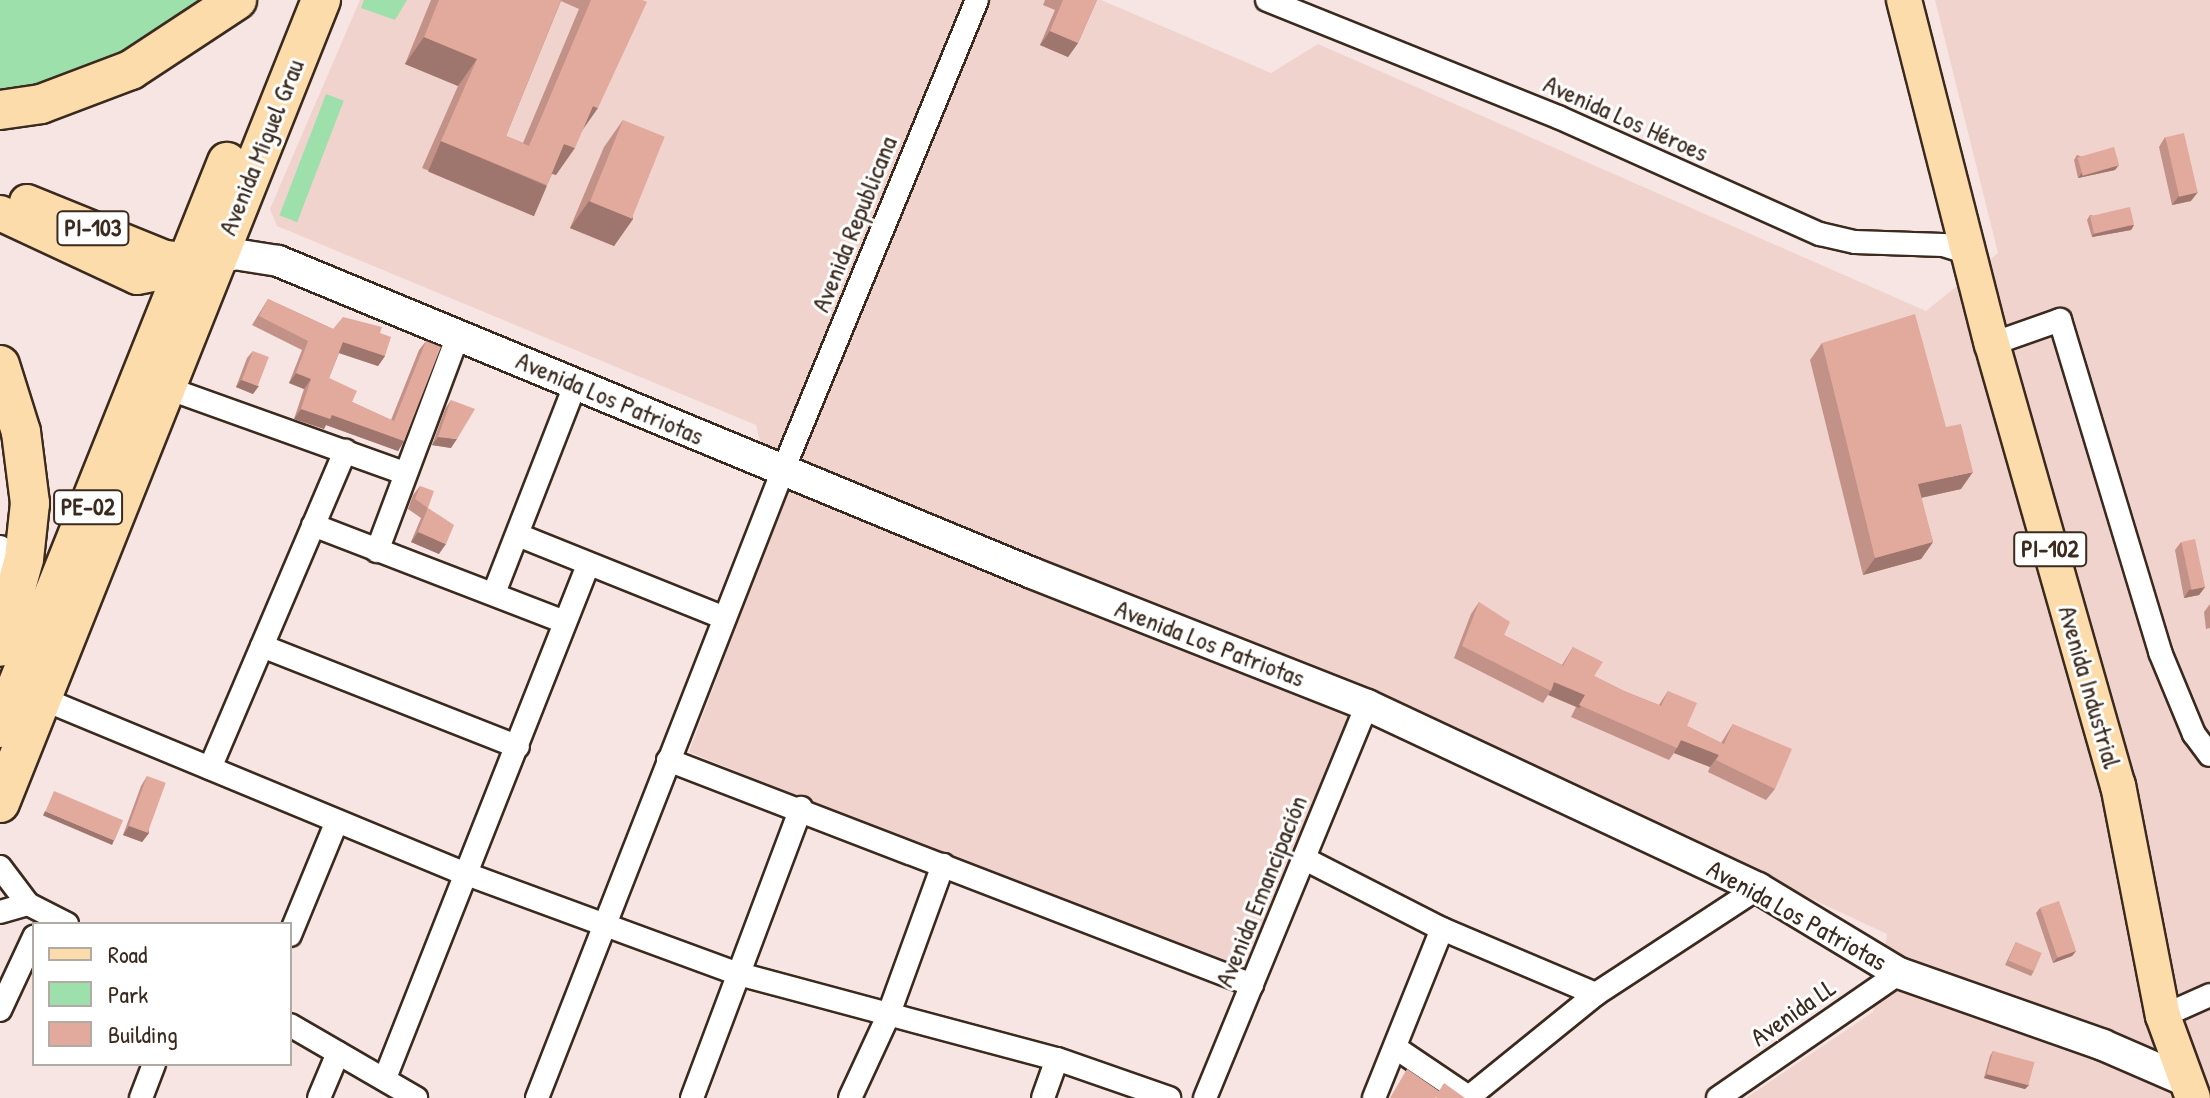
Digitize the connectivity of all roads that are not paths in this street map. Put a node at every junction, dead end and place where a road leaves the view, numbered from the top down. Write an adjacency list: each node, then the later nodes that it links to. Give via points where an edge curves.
1 (237, 0): 8 (highway, via 131,70 41,104)
2 (293, 0): 12 (highway, Avenida Miguel Grau / PE-02)
3 (321, 0): 12 (highway, Avenida Miguel Grau / PE-02)
4 (340, 0): 12 (street, Avenida Miguel Grau)
5 (977, 0): 21 (street, Avenida Republicana)
6 (1267, 0): 11 (street, Avenida Los Héroes, via 1558,117 1820,234 1855,242 1943,245)
7 (1904, 0): 11 (main road, Avenida Industrial / PI-102)
8 (0, 110)
9 (0, 191): 12 (main road, PI-103)
10 (0, 213): 13 (main road, PI-103)
11 (1969, 253): 16 (main road, Avenida Industrial / PI-102)
12 (200, 271): 13 (main road, PI-103); 14 (street, Avenida Los Patriotas, via 278,261); 15 (highway, PE-02); 19 (highway, PE-02); 19 (street, via 195,348)
13 (137, 277): 15 (main road, PI-103, via 149,303)
14 (458, 335): 18 (street, Avenida Los Patriotas); 22 (street)
15 (154, 341): 36 (highway, PE-02)
16 (1992, 344): 38 (street, via 2060,320 2160,652 2194,734); 63 (main road, Avenida Industrial / PI-102, via 2118,785)
17 (0, 365): 33 (highway, PE-02, via 21,432 30,503 24,559)
18 (576, 383): 21 (street, Avenida Los Patriotas); 24 (street)
19 (167, 388): 20 (street); 34 (highway, PE-02)
20 (345, 451): 22 (street); 23 (street)
21 (783, 470): 30 (street, Avenida Republicana); 35 (street, Avenida Los Patriotas)
22 (405, 473): 26 (street)
23 (313, 525): 26 (street); 32 (street)
24 (518, 535): 27 (street); 29 (street)
25 (0, 547): 28 (street)
26 (377, 551): 29 (street)
27 (588, 565): 30 (street); 31 (street)
28 (0, 567)
29 (494, 593): 31 (street)
30 (724, 618): 39 (street, Avenida Republicana)
31 (564, 622): 37 (street)
32 (262, 646): 37 (street); 40 (street)
33 (0, 647)
34 (43, 699): 40 (street); 41 (highway, PE-02)
35 (1367, 705): 44 (street, Avenida Emancipación); 48 (street, Avenida Los Patriotas)
36 (0, 728)
37 (518, 747): 47 (street)
38 (2210, 755)
39 (668, 760): 42 (street); 52 (street, Avenida Republicana)
40 (210, 768): 43 (street)
41 (0, 803)
42 (801, 808): 45 (street); 57 (street)
43 (337, 821): 47 (street); 54 (street)
44 (1305, 859): 53 (street); 58 (street, Avenida Emancipación)
45 (943, 865): 58 (street); 62 (street)
46 (0, 867): 50 (street)
47 (464, 873): 52 (street); 69 (street)
48 (1758, 888): 56 (street, Avenida Los Patriotas); 59 (street)
49 (0, 912): 50 (street)
50 (38, 914): 51 (street)
51 (61, 922)
52 (605, 925): 57 (street); 75 (street, Avenida Republicana)
53 (1442, 929): 59 (street); 65 (street)
54 (292, 930)
55 (32, 941): 61 (street)
56 (1899, 973): 70 (street, Avenida Los Patriotas, via 2103,1045); 82 (street, Avenida LL)
57 (739, 974): 62 (street); 76 (street)
58 (1252, 985): 80 (street, Avenida Emancipación)
59 (1596, 994): 71 (street)
60 (2210, 995): 63 (street)
61 (0, 1010)
62 (888, 1016): 67 (street); 77 (street)
63 (2163, 1016): 70 (main road, Avenida Industrial / PI-102)
64 (292, 1026): 66 (street)
65 (1396, 1048): 71 (street); 81 (street)
66 (338, 1053): 69 (street); 73 (street)
67 (1057, 1059): 78 (street); 79 (street)
68 (153, 1066): 72 (street)
69 (385, 1078): 74 (street)
70 (2189, 1089)
71 (1469, 1097)
72 (141, 1098)
73 (319, 1098)
74 (416, 1098)
75 (537, 1098)
76 (692, 1098)
77 (850, 1098)
78 (1043, 1098)
79 (1169, 1098)
80 (1205, 1098)
81 (1374, 1098)
82 (1718, 1098)

